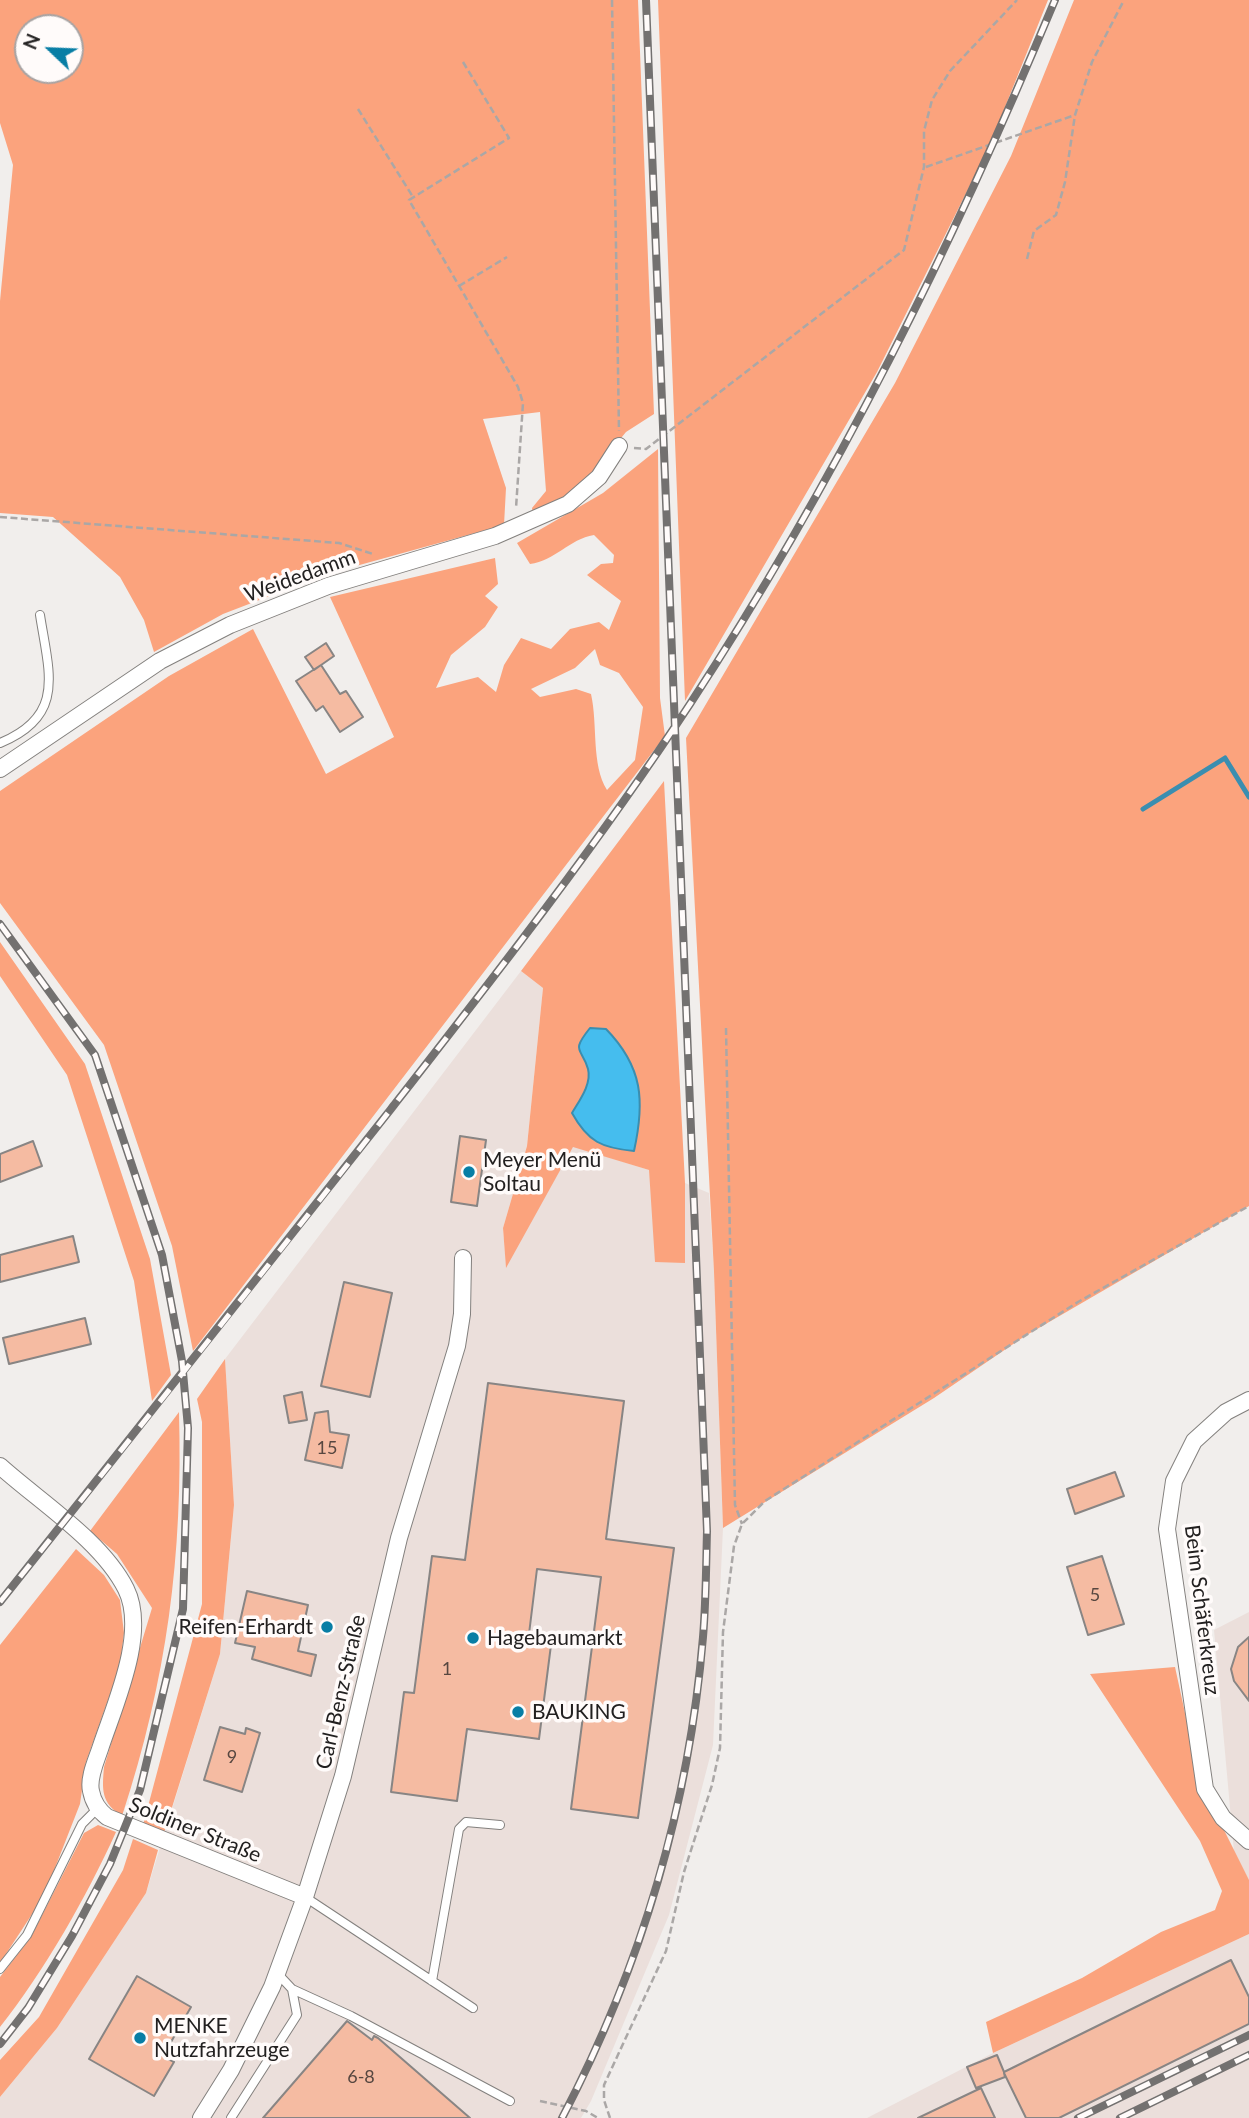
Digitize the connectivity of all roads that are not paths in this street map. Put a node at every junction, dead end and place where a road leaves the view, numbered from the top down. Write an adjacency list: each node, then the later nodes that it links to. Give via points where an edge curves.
1 (619, 446): 4 (street, Weidedamm, via 599,477 568,504 514,528 328,586 230,625 160,661)
2 (40, 615): 3 (lane, via 48,670 45,709 37,722)
3 (0, 743)
4 (0, 769)
5 (463, 1258): 11 (street, Carl-Benz-Straße, via 457,1346 399,1538 343,1776)
6 (1249, 1400): 10 (street, Beim Schäferkreuz, via 1226,1412 1194,1441 1174,1481 1167,1529 1205,1789 1223,1818)
7 (0, 1466): 8 (street, Soldiner Straße, via 108,1562 127,1590 132,1642 94,1767 90,1789)
8 (97, 1809): 11 (street, Soldiner Straße); 12 (lane, via 82,1824 27,1935)
9 (500, 1825): 14 (lane, via 466,1822 455,1837)
10 (1249, 1841)
11 (304, 1897): 13 (street, Carl-Benz-Straße); 14 (lane)
12 (0, 1969)
13 (277, 1973): 15 (lane); 18 (street, Carl-Benz-Straße, via 231,2070)
14 (432, 1981): 16 (lane)
15 (292, 1989): 17 (lane); 19 (lane, via 297,2015)
16 (473, 2008)
17 (510, 2101)
18 (201, 2118)
19 (231, 2118)

